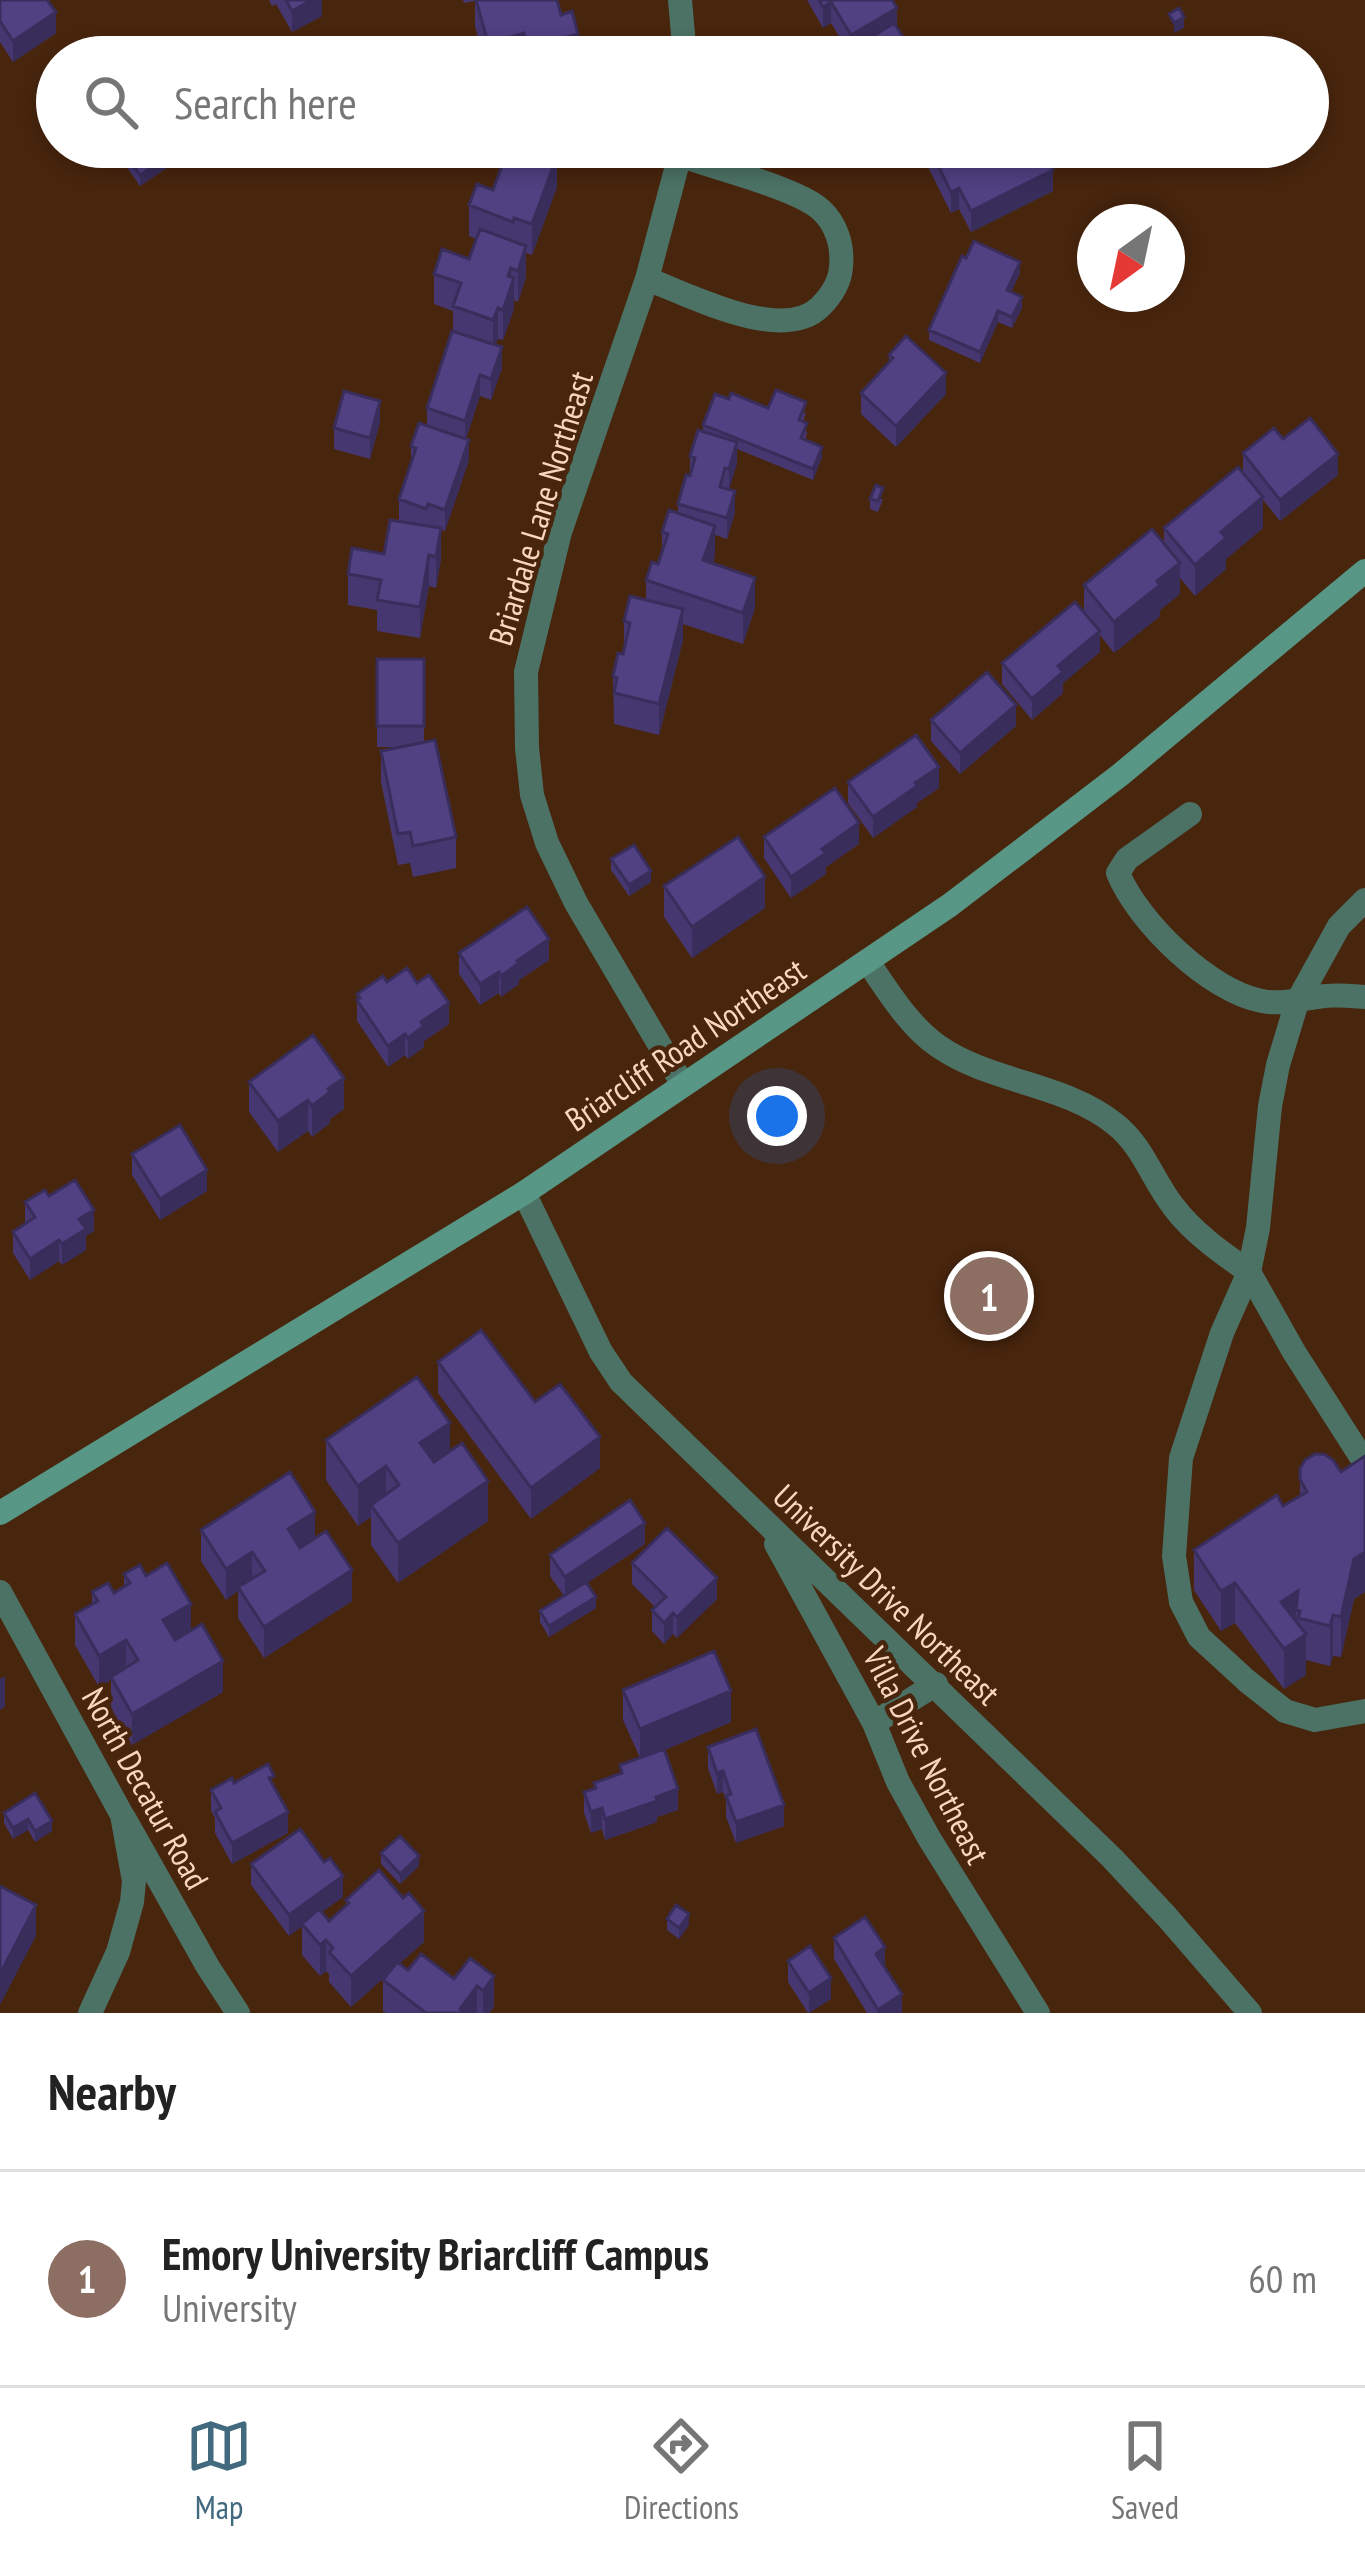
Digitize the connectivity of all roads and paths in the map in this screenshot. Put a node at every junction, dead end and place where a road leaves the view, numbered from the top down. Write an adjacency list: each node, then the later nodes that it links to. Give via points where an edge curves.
1 (680, 0): 2 (street)
2 (683, 36)
3 (677, 168): 5 (street, Briardale Lane Northeast)
4 (725, 168): 5 (street, Briardale Lane Northeast, via 798,195 832,223 842,246 830,298 812,315 771,323)
5 (646, 279): 12 (street, Briardale Lane Northeast, via 560,532 526,672 527,748 532,795 575,904)
6 (1365, 571): 9 (main road, Briarcliff Road Northeast, via 1030,846)
7 (1190, 814): 11 (street, via 1127,859 1118,873 1127,895 1166,940 1232,992)
8 (1365, 900): 11 (street, via 1339,926)
9 (868, 962): 12 (main road, Briarcliff Road Northeast); 14 (street, via 939,1046 1114,1123 1142,1152 1172,1206)
10 (1365, 997): 11 (street)
11 (1297, 1002): 14 (street, via 1270,1106)
12 (682, 1083): 13 (main road, Briarcliff Road Northeast)
13 (524, 1193): 16 (main road, Briarcliff Road Northeast); 17 (street, University Drive Northeast, via 621,1382)
14 (1249, 1273): 15 (street); 20 (street, via 1181,1458 1174,1556 1181,1602 1199,1637 1285,1711 1315,1720)
15 (1365, 1463)
16 (0, 1513)
17 (764, 1522): 19 (street, University Drive Northeast); 21 (street, Villa Drive Northeast)
18 (0, 1592): 22 (street, North Decatur Road)
19 (936, 1684): 21 (street); 26 (street, University Drive Northeast, via 1126,1873)
20 (1365, 1712)
21 (874, 1723): 25 (street, Villa Drive Northeast, via 929,1838)
22 (122, 1815): 23 (street, via 131,1902); 24 (street, North Decatur Road)
23 (90, 2013)
24 (238, 2013)
25 (1037, 2013)
26 (1250, 2013)

